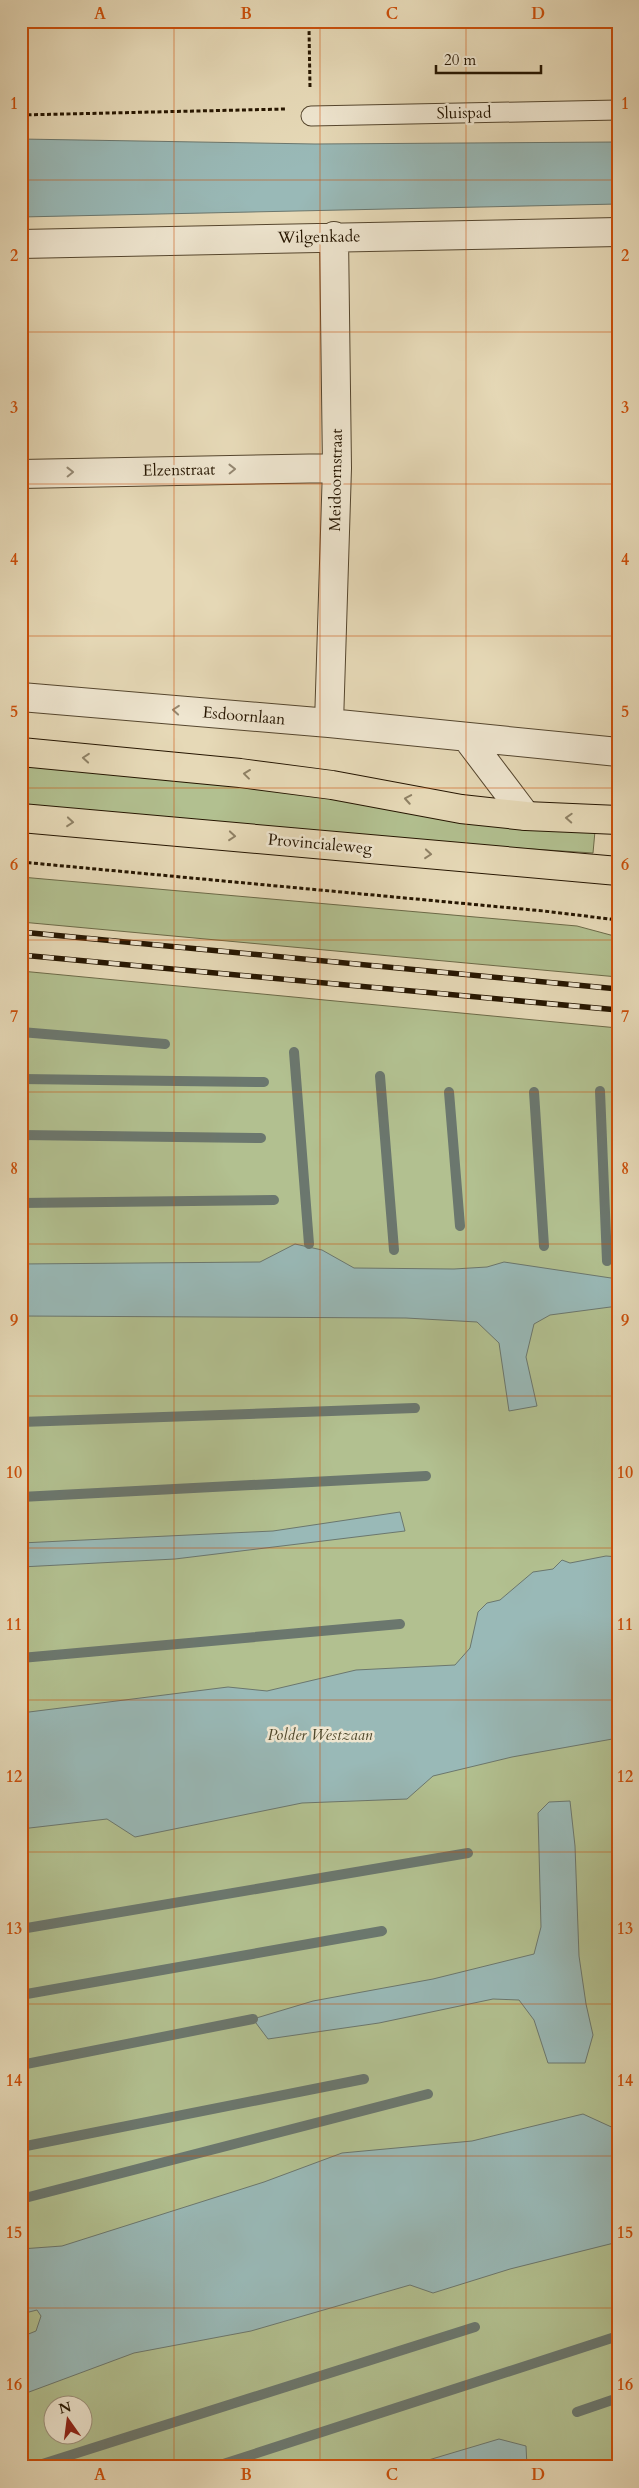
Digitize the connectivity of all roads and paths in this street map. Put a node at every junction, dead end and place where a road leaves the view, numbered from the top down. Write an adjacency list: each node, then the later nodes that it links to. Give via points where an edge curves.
1 (302, 21): 3 (path, via 309,28)
2 (618, 110): 3 (lane, Sluispad)
3 (311, 112): 4 (path)
4 (21, 115)
5 (618, 232): 6 (street, Wilgenkade)
6 (334, 236): 7 (street, Wilgenkade); 8 (street, Meidoornstraat)
7 (21, 244)
8 (337, 468): 9 (street, Elzenstraat, one-way to 8); 11 (street, Meidoornstraat)
9 (21, 474)
10 (21, 697): 11 (street, Esdoornlaan, one-way to 10)
11 (329, 723): 12 (street, Esdoornlaan)
12 (467, 738): 14 (street, Esdoornlaan); 15 (street)
13 (21, 752): 15 (main road, one-way to 13, via 461,809 332,785 249,774)
14 (618, 752)
15 (526, 816): 17 (main road, one-way to 15)
16 (21, 818): 19 (main road, Provincialeweg, one-way to 19)
17 (618, 820)
18 (21, 862): 20 (path)
19 (618, 871)
20 (618, 920)

